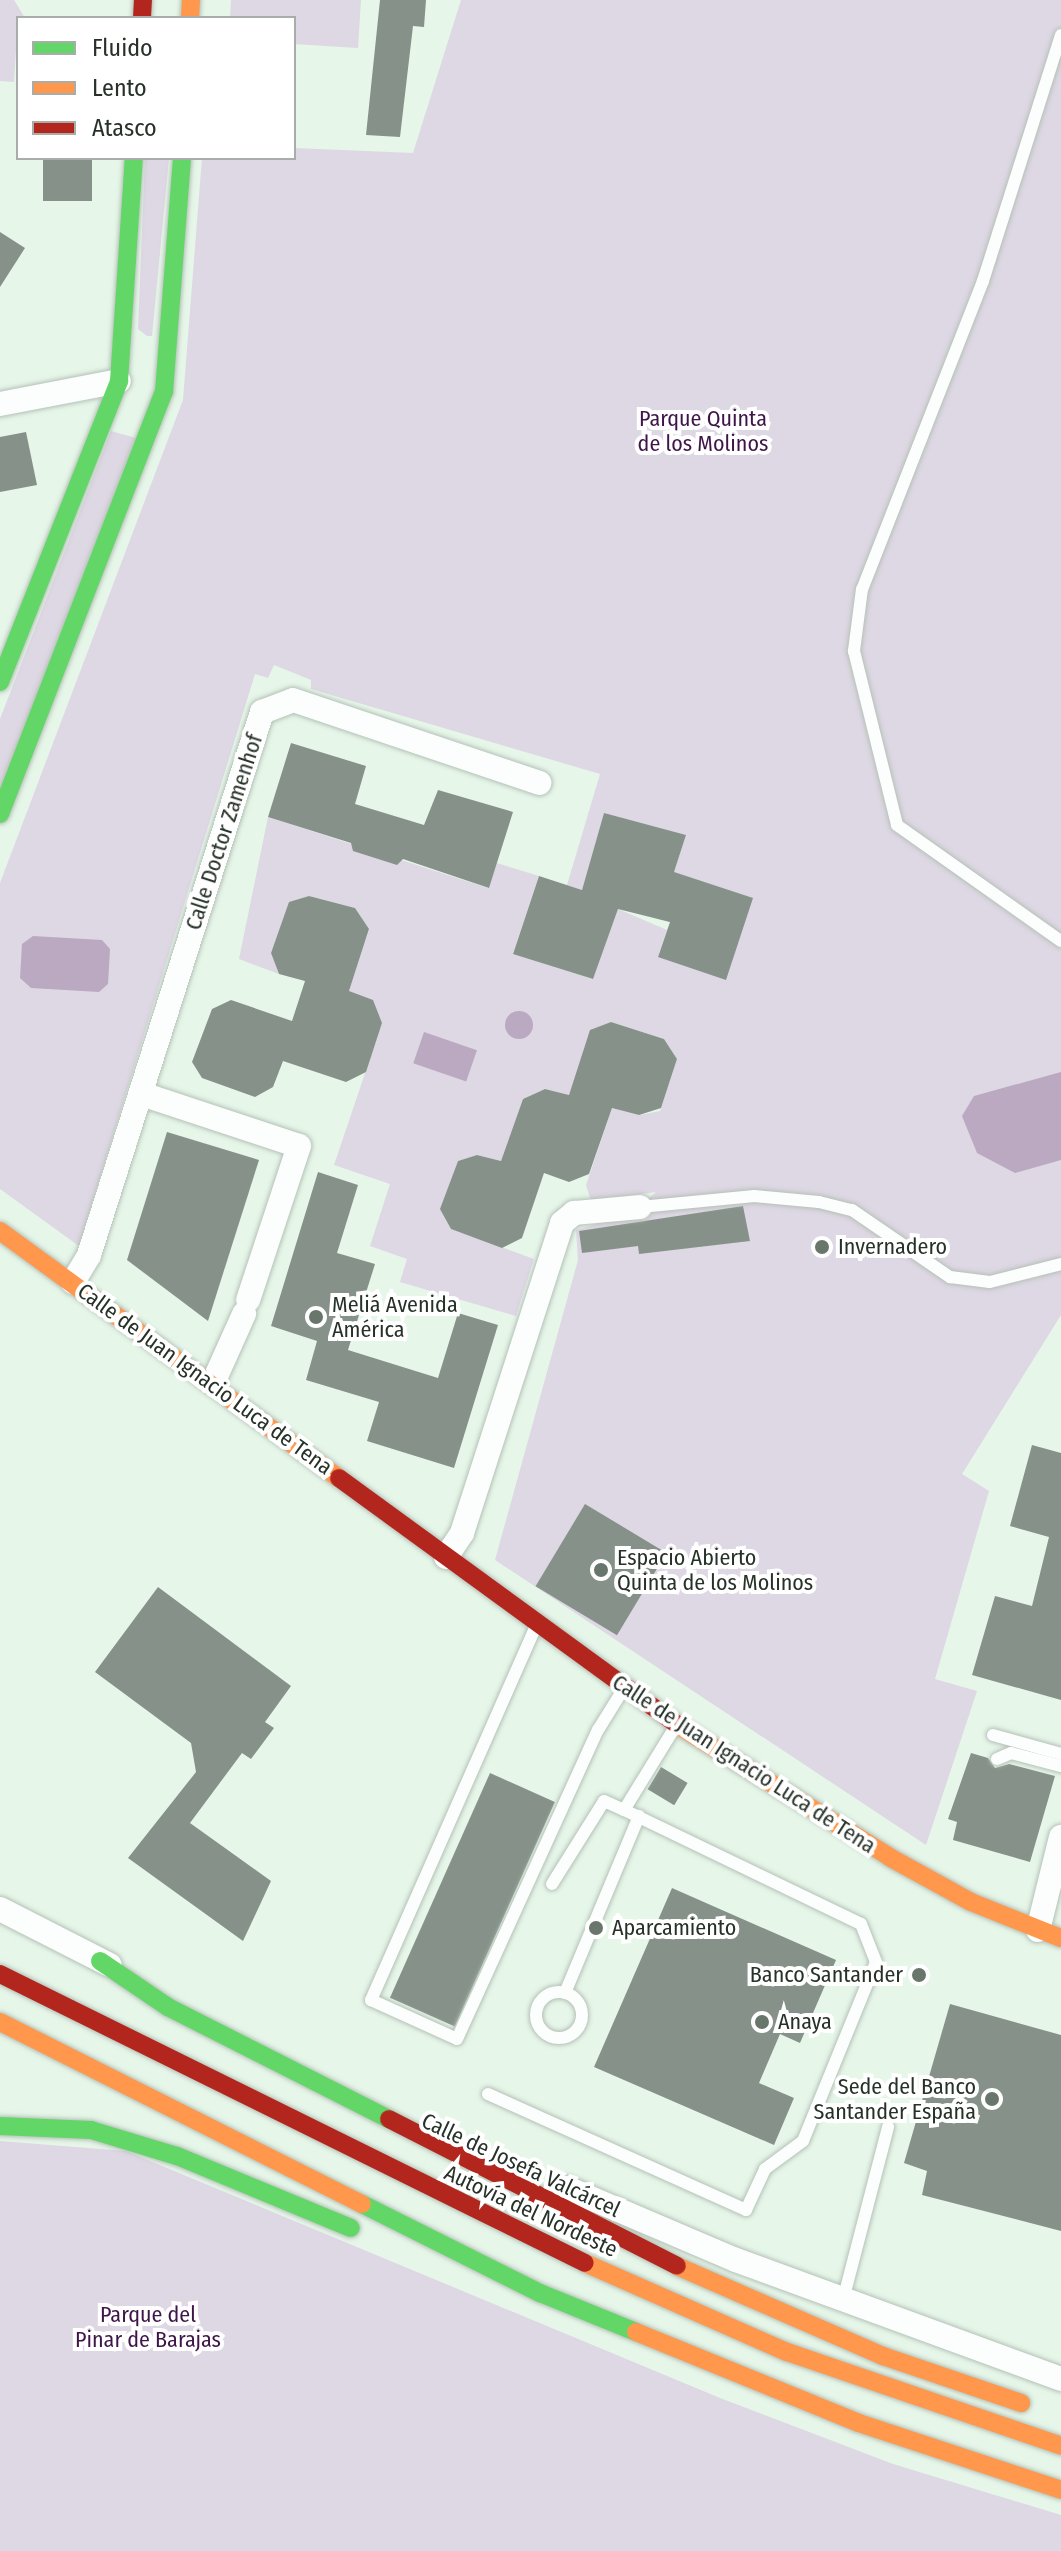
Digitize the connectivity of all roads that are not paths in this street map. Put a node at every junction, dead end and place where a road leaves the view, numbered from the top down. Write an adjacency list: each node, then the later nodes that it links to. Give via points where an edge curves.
1 (1061, 35): 12 (lane, via 983,281 862,589 854,651 897,825)
2 (134, 160): 4 (main road)
3 (182, 160): 5 (main road)
4 (123, 353): 5 (main road, via 148,347); 6 (main road)
5 (170, 359): 7 (main road)
6 (119, 381): 7 (main road, via 139,397); 8 (street); 9 (main road)
7 (164, 392): 11 (main road)
8 (0, 404)
9 (0, 682)
10 (539, 783): 13 (street, Calle Doctor Zamenhof, via 293,700 262,712)
11 (0, 814)
12 (1061, 941)
13 (142, 1094): 17 (street, Calle Doctor Zamenhof, via 89,1255); 18 (street, via 299,1146 246,1307)
14 (640, 1207): 16 (lane, via 754,1196 819,1202 852,1210 950,1277 990,1282); 19 (street, via 574,1213 562,1223 462,1533)
15 (0, 1231): 17 (main road, Calle de Juan Ignacio Luca de Tena)
16 (1061, 1264)
17 (73, 1282): 18 (main road, Calle de Juan Ignacio Luca de Tena)
18 (213, 1383): 19 (main road, Calle de Juan Ignacio Luca de Tena)
19 (446, 1557): 20 (main road, Calle de Juan Ignacio Luca de Tena)
20 (537, 1623): 21 (main road, Calle de Juan Ignacio Luca de Tena); 21 (lane, via 371,2000 457,2039 598,1730)
21 (624, 1688): 22 (main road, Calle de Juan Ignacio Luca de Tena)
22 (677, 1724): 27 (lane); 32 (main road, Calle de Juan Ignacio Luca de Tena, via 891,1858)
23 (993, 1735): 24 (lane)
24 (1061, 1754)
25 (997, 1759): 26 (lane, via 1011,1753)
26 (1061, 1766)
27 (624, 1810): 28 (lane); 30 (lane, via 604,1801)
28 (639, 1816): 36 (lane); 38 (lane, via 861,1924 876,1962 803,2141 765,2169 746,2210)
29 (1061, 1837): 32 (street)
30 (552, 1884)
31 (0, 1909): 34 (street, Calle de Josefa Valcárcel)
32 (1038, 1930): 33 (main road, Calle de Juan Ignacio Luca de Tena)
33 (1061, 1938)
34 (100, 1961): 44 (street, Calle de Josefa Valcárcel, via 525,2170); 46 (main road, via 168,2007 675,2265 883,2356)
35 (0, 1974): 47 (main road, Autovía del Nordeste, via 503,2227 787,2352)
36 (565, 1993)
37 (0, 2022): 43 (main road)
38 (488, 2094)
39 (0, 2126): 41 (main road, via 105,2134 177,2156)
40 (888, 2127): 44 (lane)
41 (365, 2234)
42 (422, 2258): 43 (main road, via 465,2276)
43 (540, 2293): 48 (main road, via 845,2418)
44 (843, 2300): 45 (street, Calle de Josefa Valcárcel)
45 (1061, 2379)
46 (1046, 2412)
47 (1061, 2446)
48 (1061, 2490)

